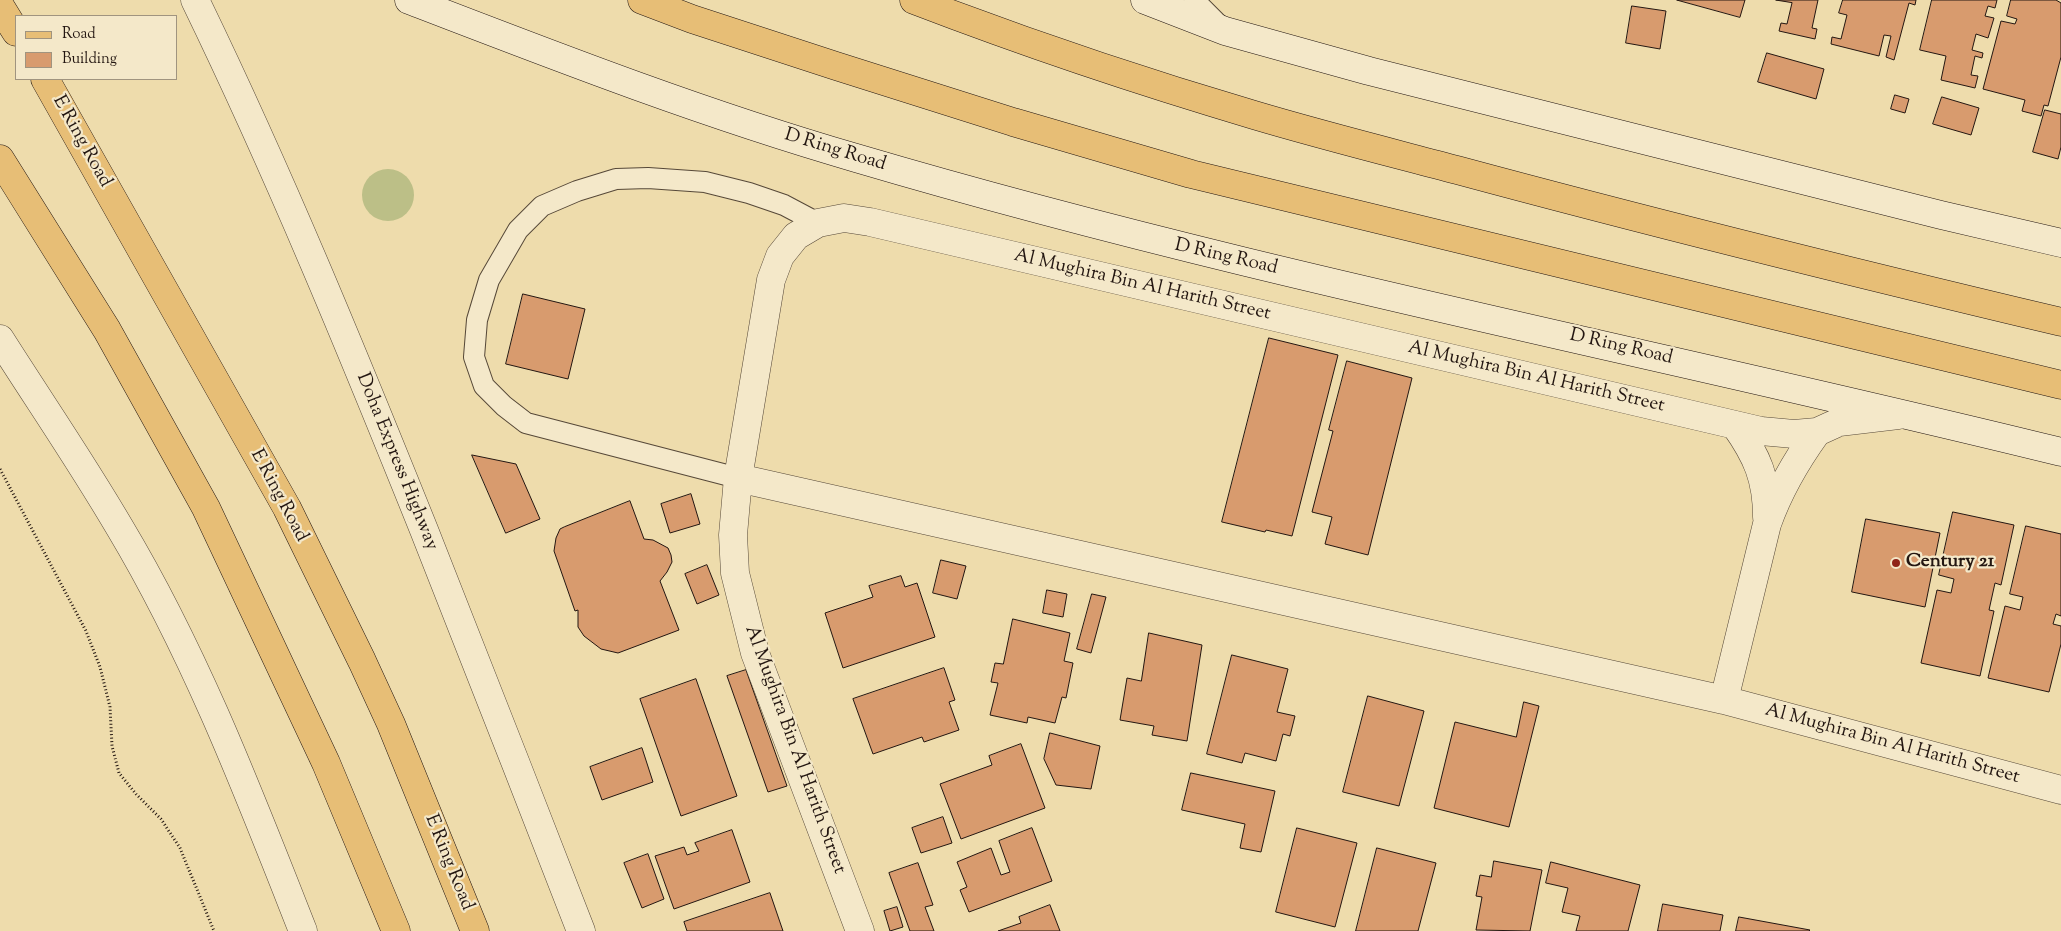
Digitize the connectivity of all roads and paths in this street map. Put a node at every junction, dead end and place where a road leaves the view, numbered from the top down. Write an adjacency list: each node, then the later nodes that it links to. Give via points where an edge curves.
1 (195, 0): 30 (street, Doha Express Highway, via 246,107 362,375)
2 (409, 0): 17 (street, D Ring Road, via 700,109 852,158 1009,202 1160,242)
3 (642, 0): 16 (main road, via 845,69 1190,174)
4 (914, 0): 14 (main road, via 1123,75 1255,115 1546,194)
5 (1145, 0): 9 (street)
6 (1194, 0): 9 (lane)
7 (0, 6): 8 (main road)
8 (15, 30)
9 (1225, 31): 13 (street, via 1369,72)
10 (46, 80): 29 (main road, E Ring Road, via 286,508 391,724)
11 (0, 159): 28 (main road, via 107,330 206,508 326,763)
12 (818, 223): 18 (street, Al Mughira Bin Al Harith Street, via 844,218 870,222); 22 (street, Al Mughira Bin Al Harith Street, via 796,236 780,256 771,280); 22 (lane, via 784,205 705,182 648,178 616,180 577,191 542,206 518,230 489,280 478,320 474,357 484,386 504,406 526,423)
13 (2061, 243)
14 (2061, 322)
15 (0, 339): 27 (street, via 120,528 158,598 240,771)
16 (2061, 385)
17 (1906, 414): 19 (street, Al Mughira Bin Al Harith Street, via 1839,422); 20 (street, D Ring Road)
18 (1735, 425): 19 (street, Al Mughira Bin Al Harith Street, via 1794,434); 23 (street, via 1762,471 1767,497)
19 (1817, 432): 23 (street, via 1787,477)
20 (2061, 452)
21 (0, 469): 26 (path, via 86,631 100,667 110,707 112,746 119,773 161,819 180,848)
22 (738, 478): 24 (street, Al Mughira Bin Al Harith Street); 31 (street, Al Mughira Bin Al Harith Street, via 733,535 735,573 755,653)
23 (1767, 524): 24 (street)
24 (1724, 700): 25 (street, Al Mughira Bin Al Harith Street)
25 (2061, 790)
26 (214, 931)
27 (303, 931)
28 (396, 931)
29 (475, 931)
30 (581, 931)
31 (860, 931)

